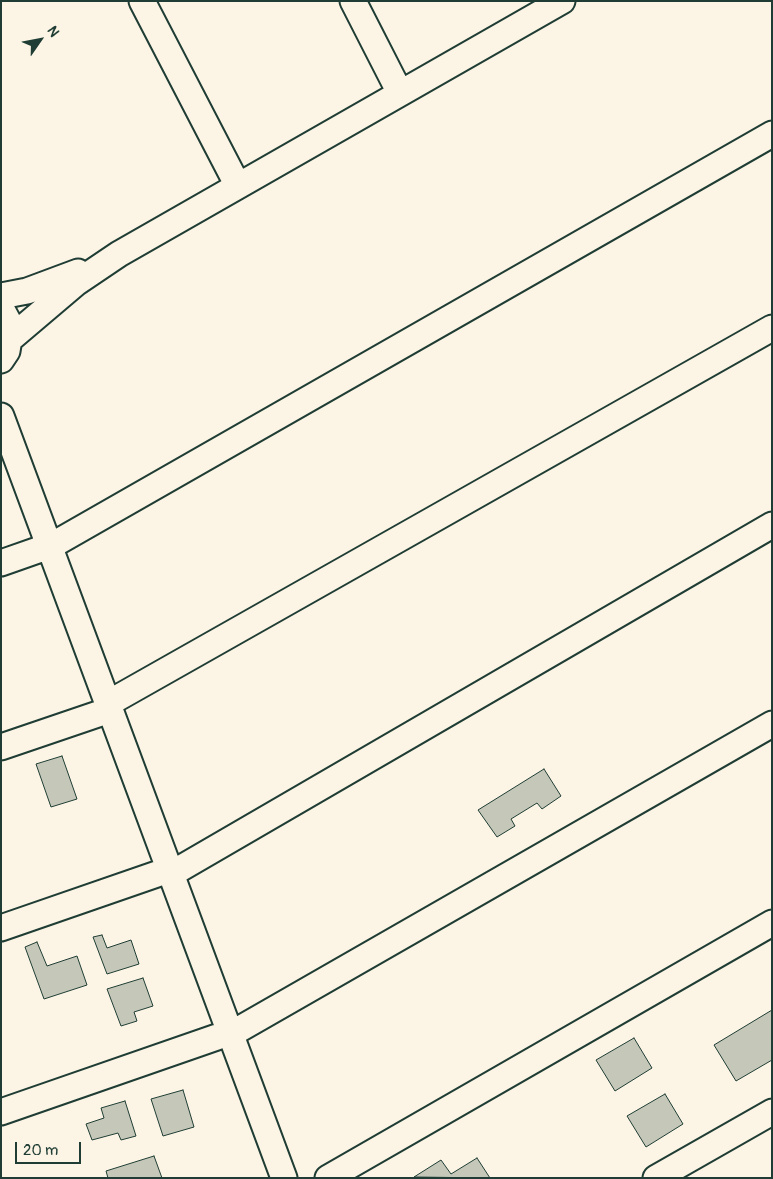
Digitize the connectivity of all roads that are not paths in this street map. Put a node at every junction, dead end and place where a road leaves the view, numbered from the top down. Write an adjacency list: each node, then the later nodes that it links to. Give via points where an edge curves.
1 (142, 1): 6 (street)
2 (353, 1): 4 (street)
3 (556, 3): 4 (street)
4 (400, 94): 6 (street)
5 (772, 134): 15 (street)
6 (238, 186): 7 (street)
7 (119, 254): 8 (street, via 53,282); 11 (street, via 76,284)
8 (1, 296)
9 (1, 308): 11 (street, via 8,321)
10 (772, 328): 17 (street)
11 (5, 350)
12 (1, 416): 15 (street)
13 (1, 453): 15 (street)
14 (772, 525): 20 (street)
15 (43, 549): 16 (street); 17 (street)
16 (1, 563)
17 (103, 709): 19 (street); 20 (street)
18 (772, 724): 23 (street)
19 (1, 747)
20 (164, 874): 22 (street); 23 (street)
21 (772, 923): 28 (street)
22 (1, 928)
23 (224, 1036): 24 (street); 26 (street); 27 (street)
24 (1, 1112)
25 (772, 1112): 29 (street)
26 (268, 1178)
27 (284, 1178)
28 (328, 1178)
29 (656, 1178)

